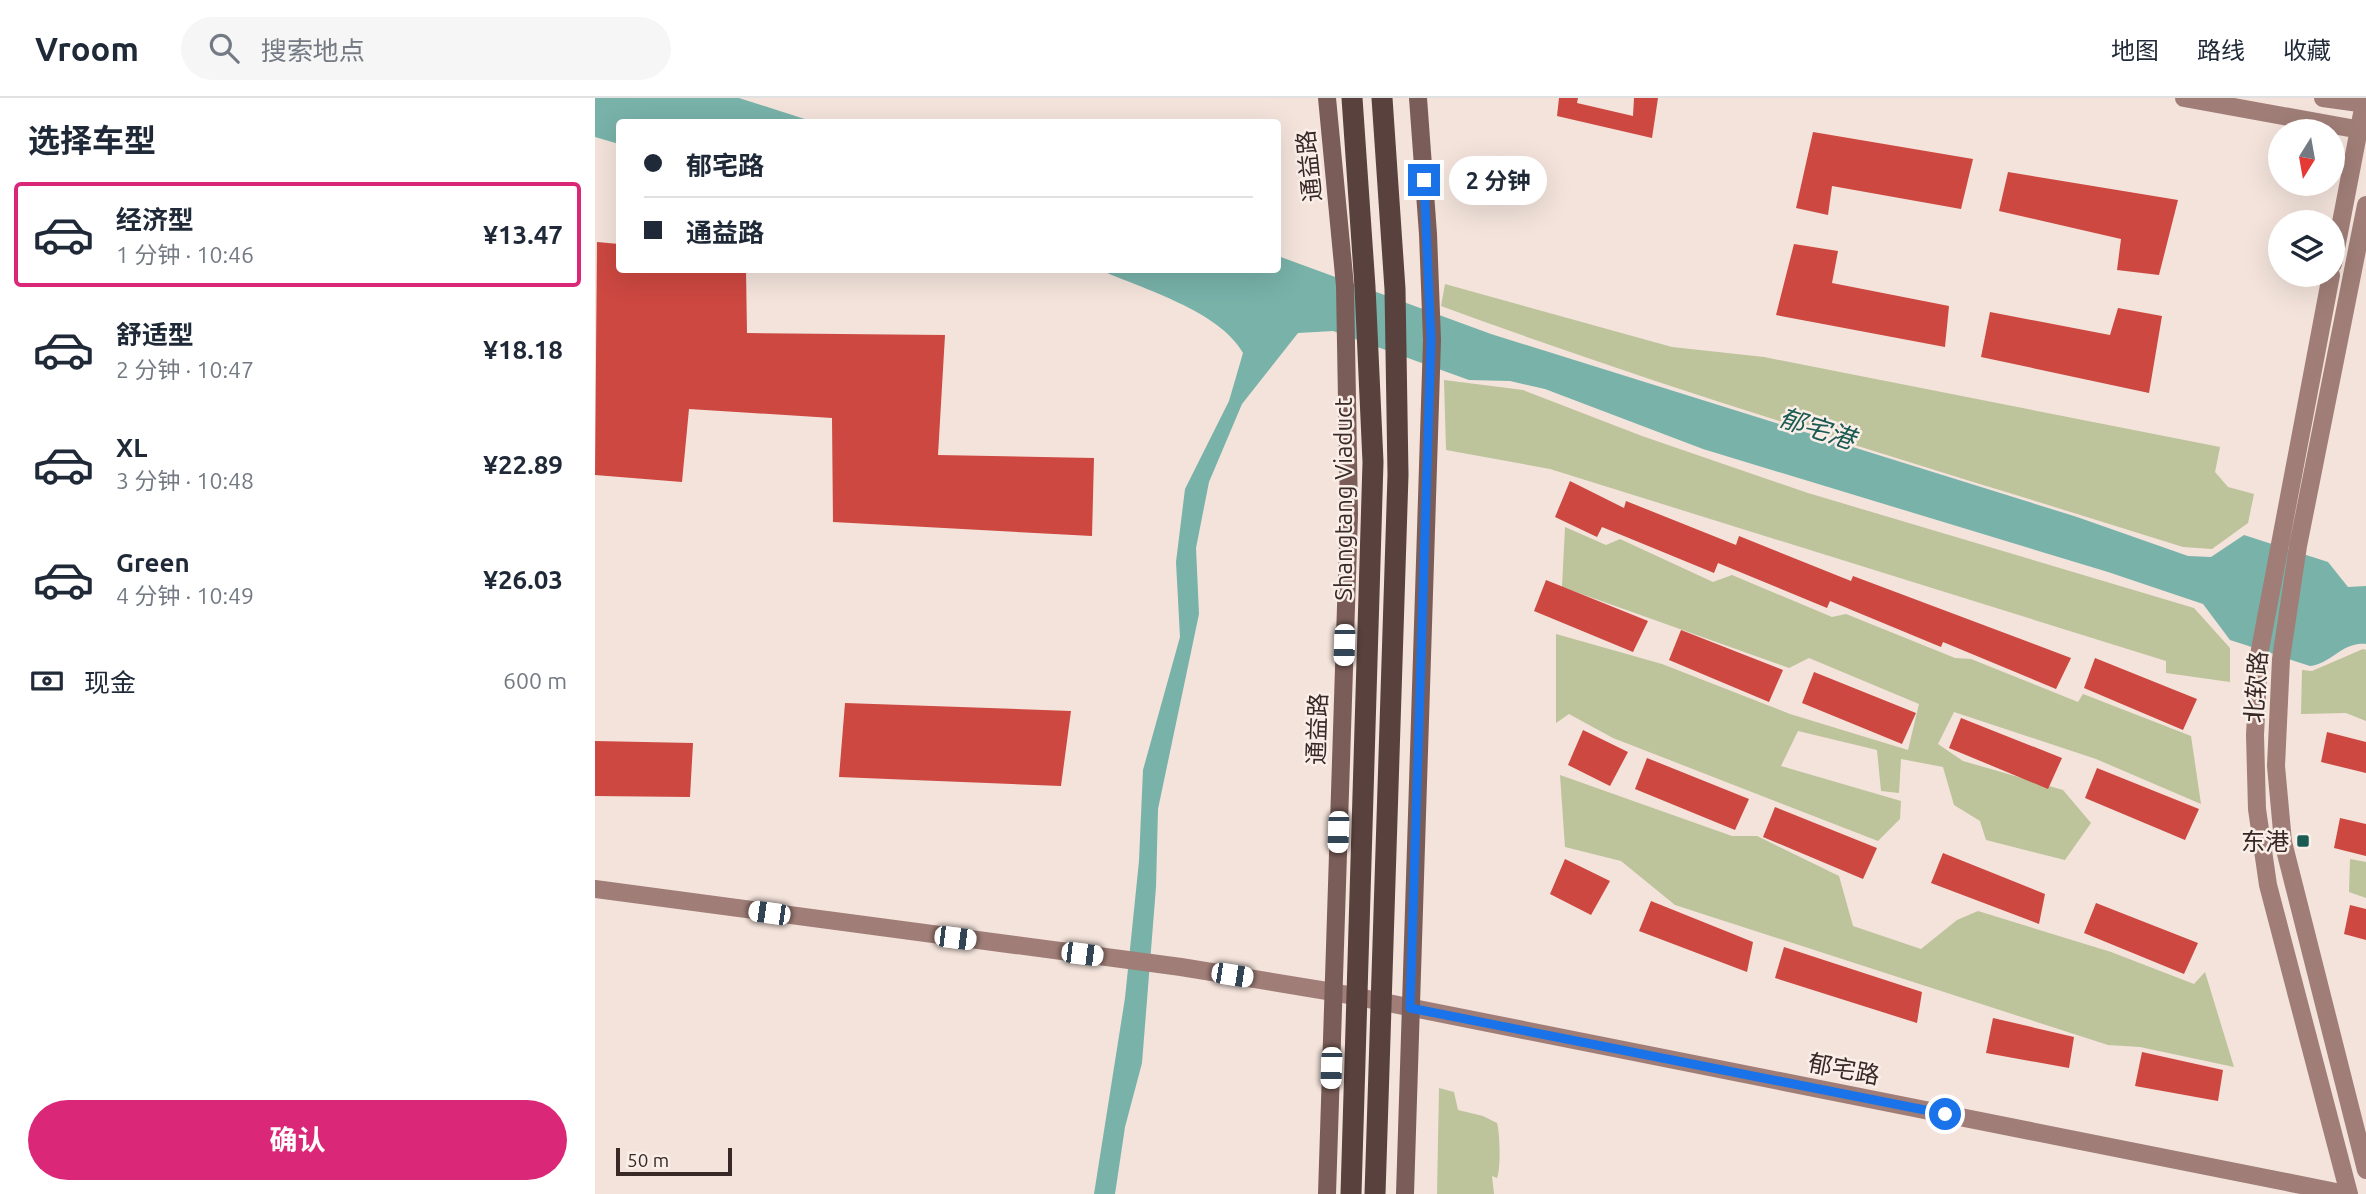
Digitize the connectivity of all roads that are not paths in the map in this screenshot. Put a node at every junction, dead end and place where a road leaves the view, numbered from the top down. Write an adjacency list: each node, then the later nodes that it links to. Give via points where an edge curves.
1 (1327, 98): 13 (main road, 通益路, via 1345,286 1349,514)
2 (1352, 98): 17 (highway, Shangtang Viaduct, via 1373,462)
3 (1382, 98): 18 (highway, via 1395,289 1398,475)
4 (1418, 98): 14 (main road, via 1429,234 1430,411)
5 (2184, 98): 8 (street)
6 (2323, 98): 7 (street)
7 (2365, 102): 8 (street)
8 (2362, 130): 10 (street)
9 (2366, 205): 15 (street, 北软路, via 2298,546 2281,659 2276,766 2283,842)
10 (2345, 210)
11 (2329, 287): 20 (street, 北软路, via 2259,655 2255,735 2257,809 2268,885)
12 (595, 889): 13 (street, 郁宅路, via 1181,967)
13 (1333, 992): 14 (street, 郁宅路); 16 (main road, 通益路)
14 (1410, 1008): 19 (main road); 20 (street, 郁宅路)
15 (2366, 1170)
16 (1327, 1194)
17 (1351, 1194)
18 (1375, 1194)
19 (1405, 1194)
20 (2347, 1194)

